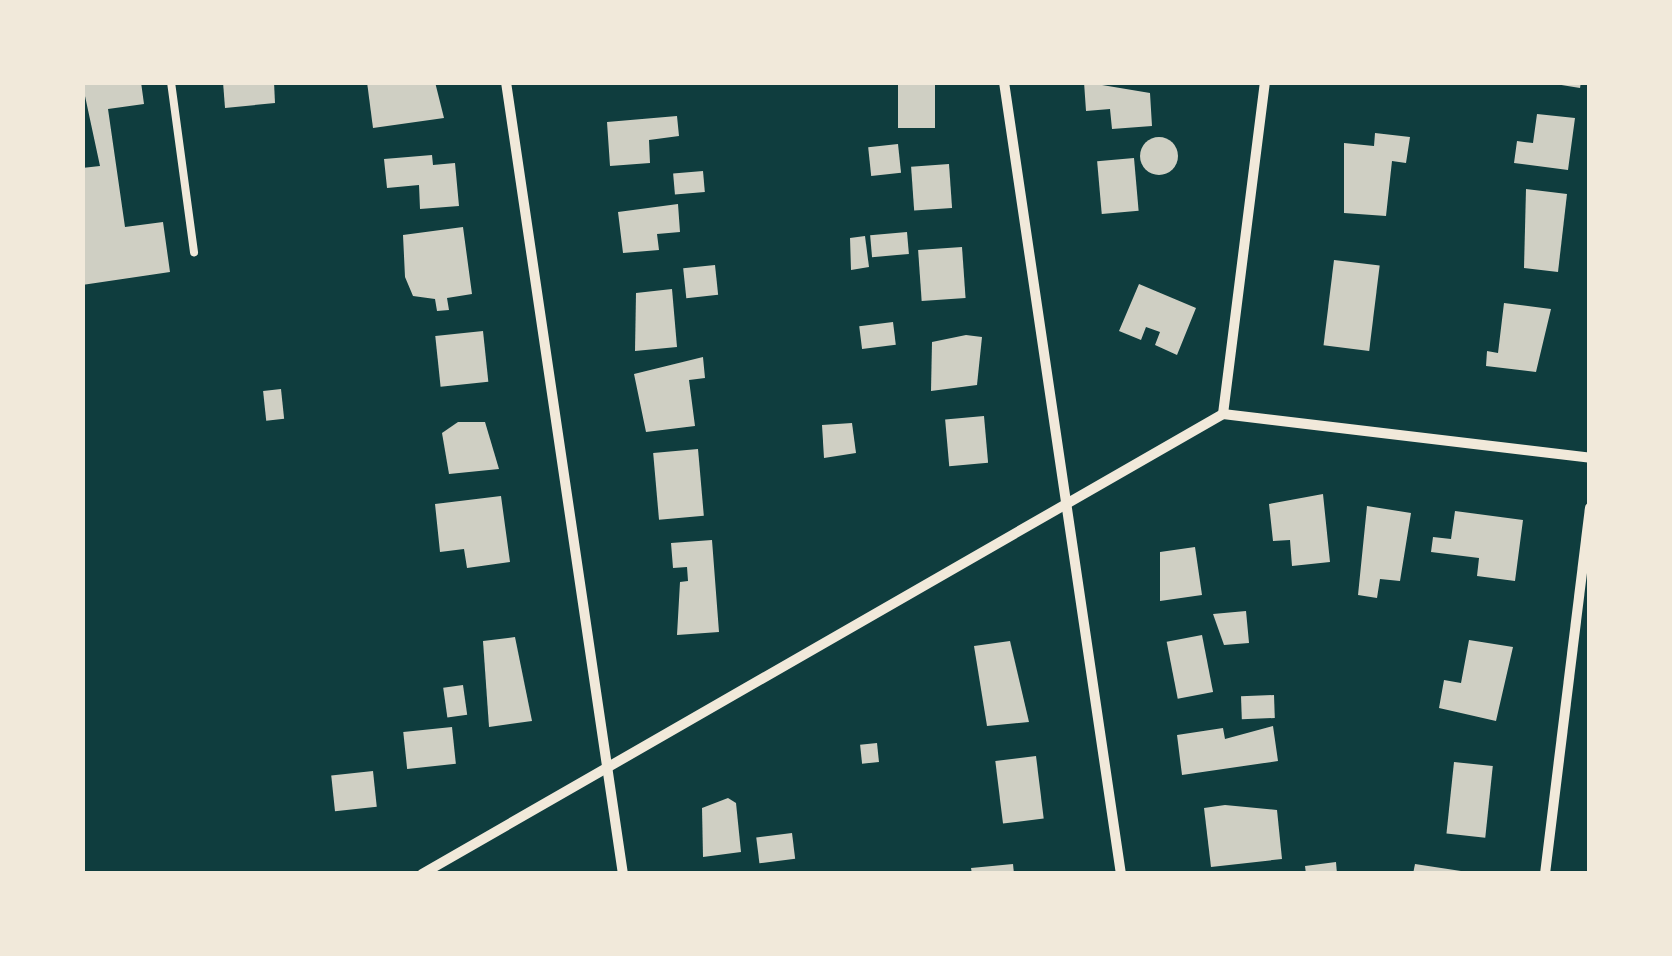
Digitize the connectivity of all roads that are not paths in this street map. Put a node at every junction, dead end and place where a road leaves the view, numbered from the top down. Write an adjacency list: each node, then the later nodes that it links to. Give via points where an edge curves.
1 (171, 82): 5 (lane)
2 (506, 82): 10 (street)
3 (1004, 82): 8 (street)
4 (1265, 82): 6 (street)
5 (194, 252)
6 (1222, 414): 7 (street); 8 (street)
7 (1590, 458)
8 (1065, 499): 10 (street); 13 (street)
9 (1590, 508): 14 (street)
10 (607, 765): 11 (street); 12 (street)
11 (422, 874)
12 (623, 874)
13 (1120, 874)
14 (1545, 874)

